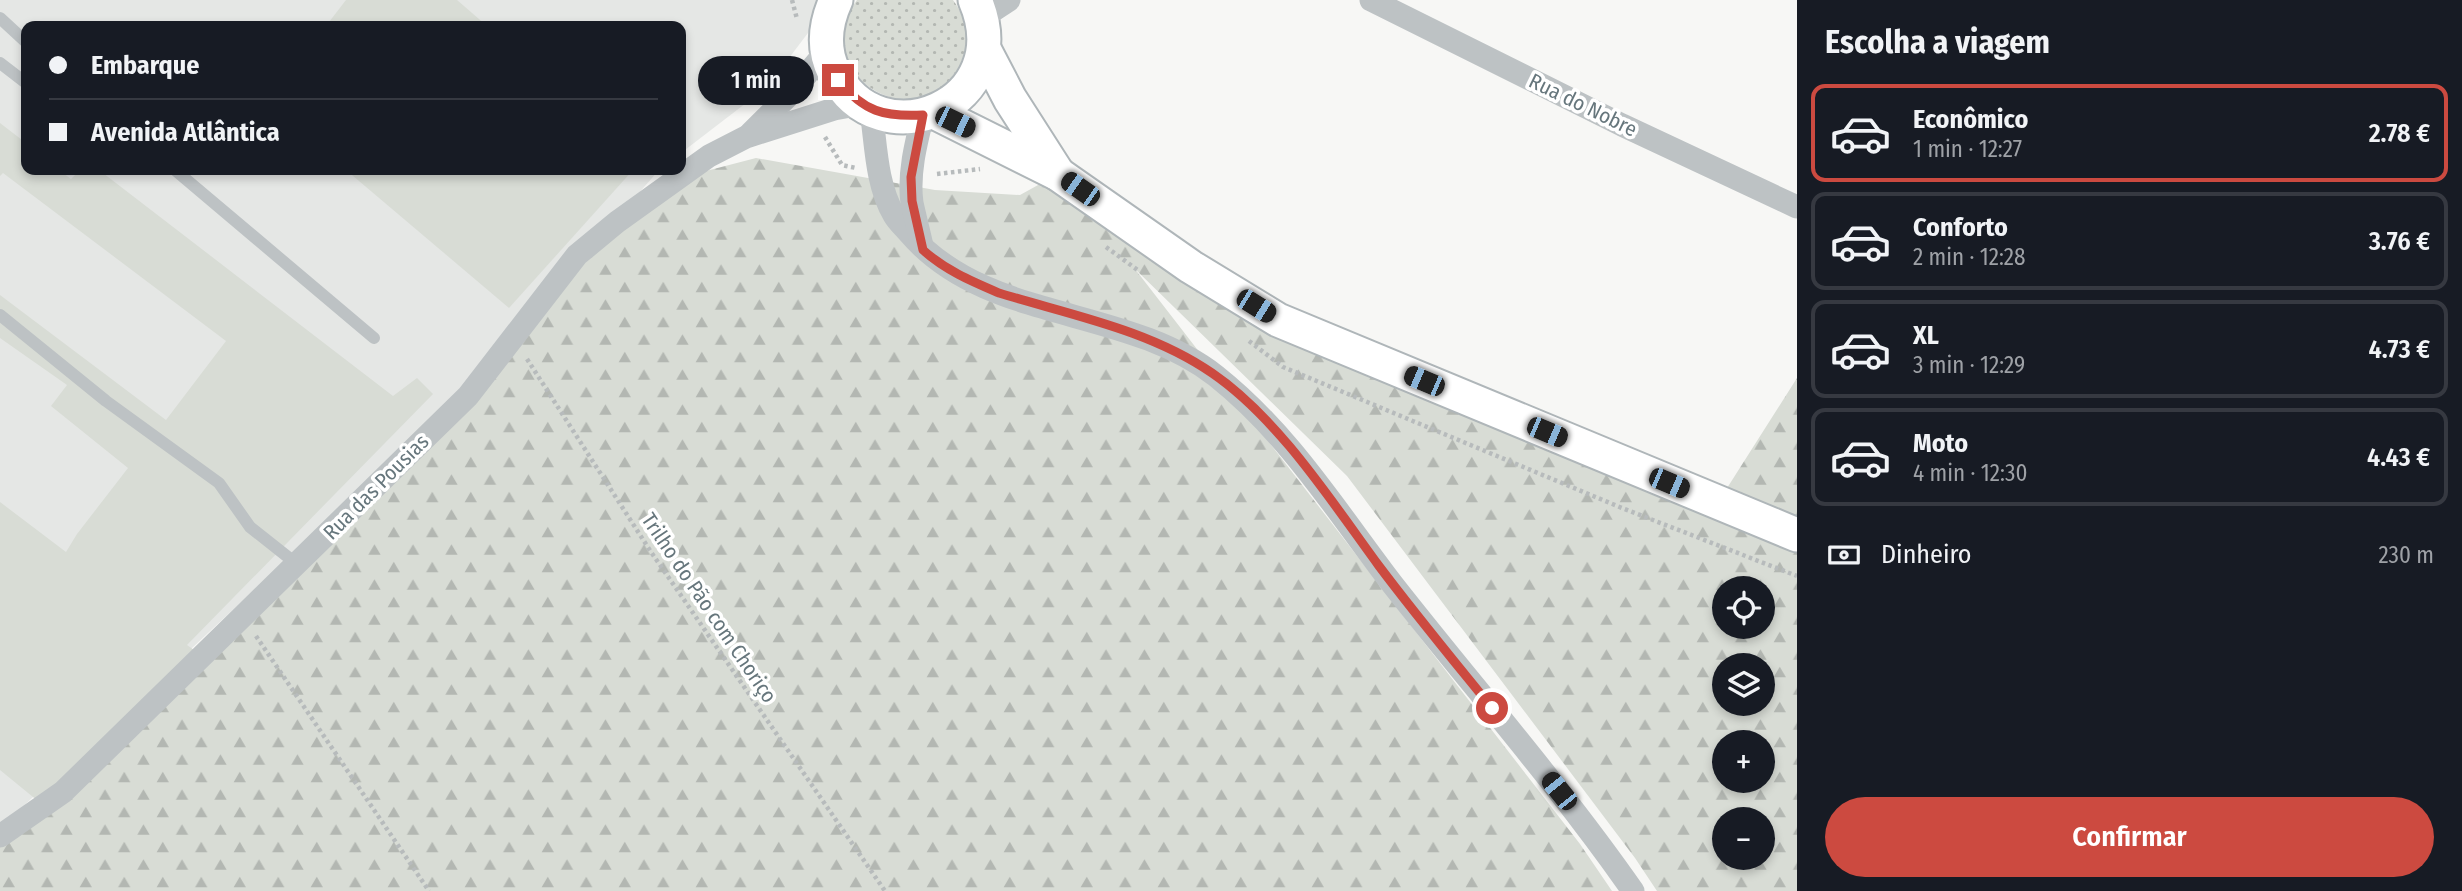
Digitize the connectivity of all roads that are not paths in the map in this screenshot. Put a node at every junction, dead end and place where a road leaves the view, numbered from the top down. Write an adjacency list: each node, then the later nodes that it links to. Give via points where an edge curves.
1 (1371, 0): 15 (street, Rua do Nobre)
2 (988, 17): 9 (main road, via 979,69 968,87 953,102); 12 (main road, via 1010,99)
3 (0, 18): 5 (lane)
4 (821, 20): 8 (main road, via 838,80); 10 (street, via 793,91)
5 (21, 37)
6 (0, 63): 7 (lane)
7 (21, 79)
8 (867, 107): 9 (main road, via 897,117); 10 (street, via 834,109); 16 (street, via 884,191 894,216)
9 (929, 113): 12 (main road); 16 (street, via 911,177)
10 (746, 138): 11 (street, Rua das Pousias)
11 (686, 172)
12 (1058, 174): 19 (main road, via 1191,267 1278,320)
13 (181, 175): 18 (lane)
14 (683, 175): 20 (street, Rua das Pousias, via 577,255 468,396)
15 (1797, 207)
16 (923, 250): 22 (street, via 962,277 999,293 1142,337 1213,374 1240,396 1312,475)
17 (0, 315): 20 (lane, via 106,401 219,483 250,527)
18 (374, 338)
19 (1797, 535)
20 (298, 565): 21 (street, Rua das Pousias, via 64,793)
21 (0, 836)
22 (1633, 891)

